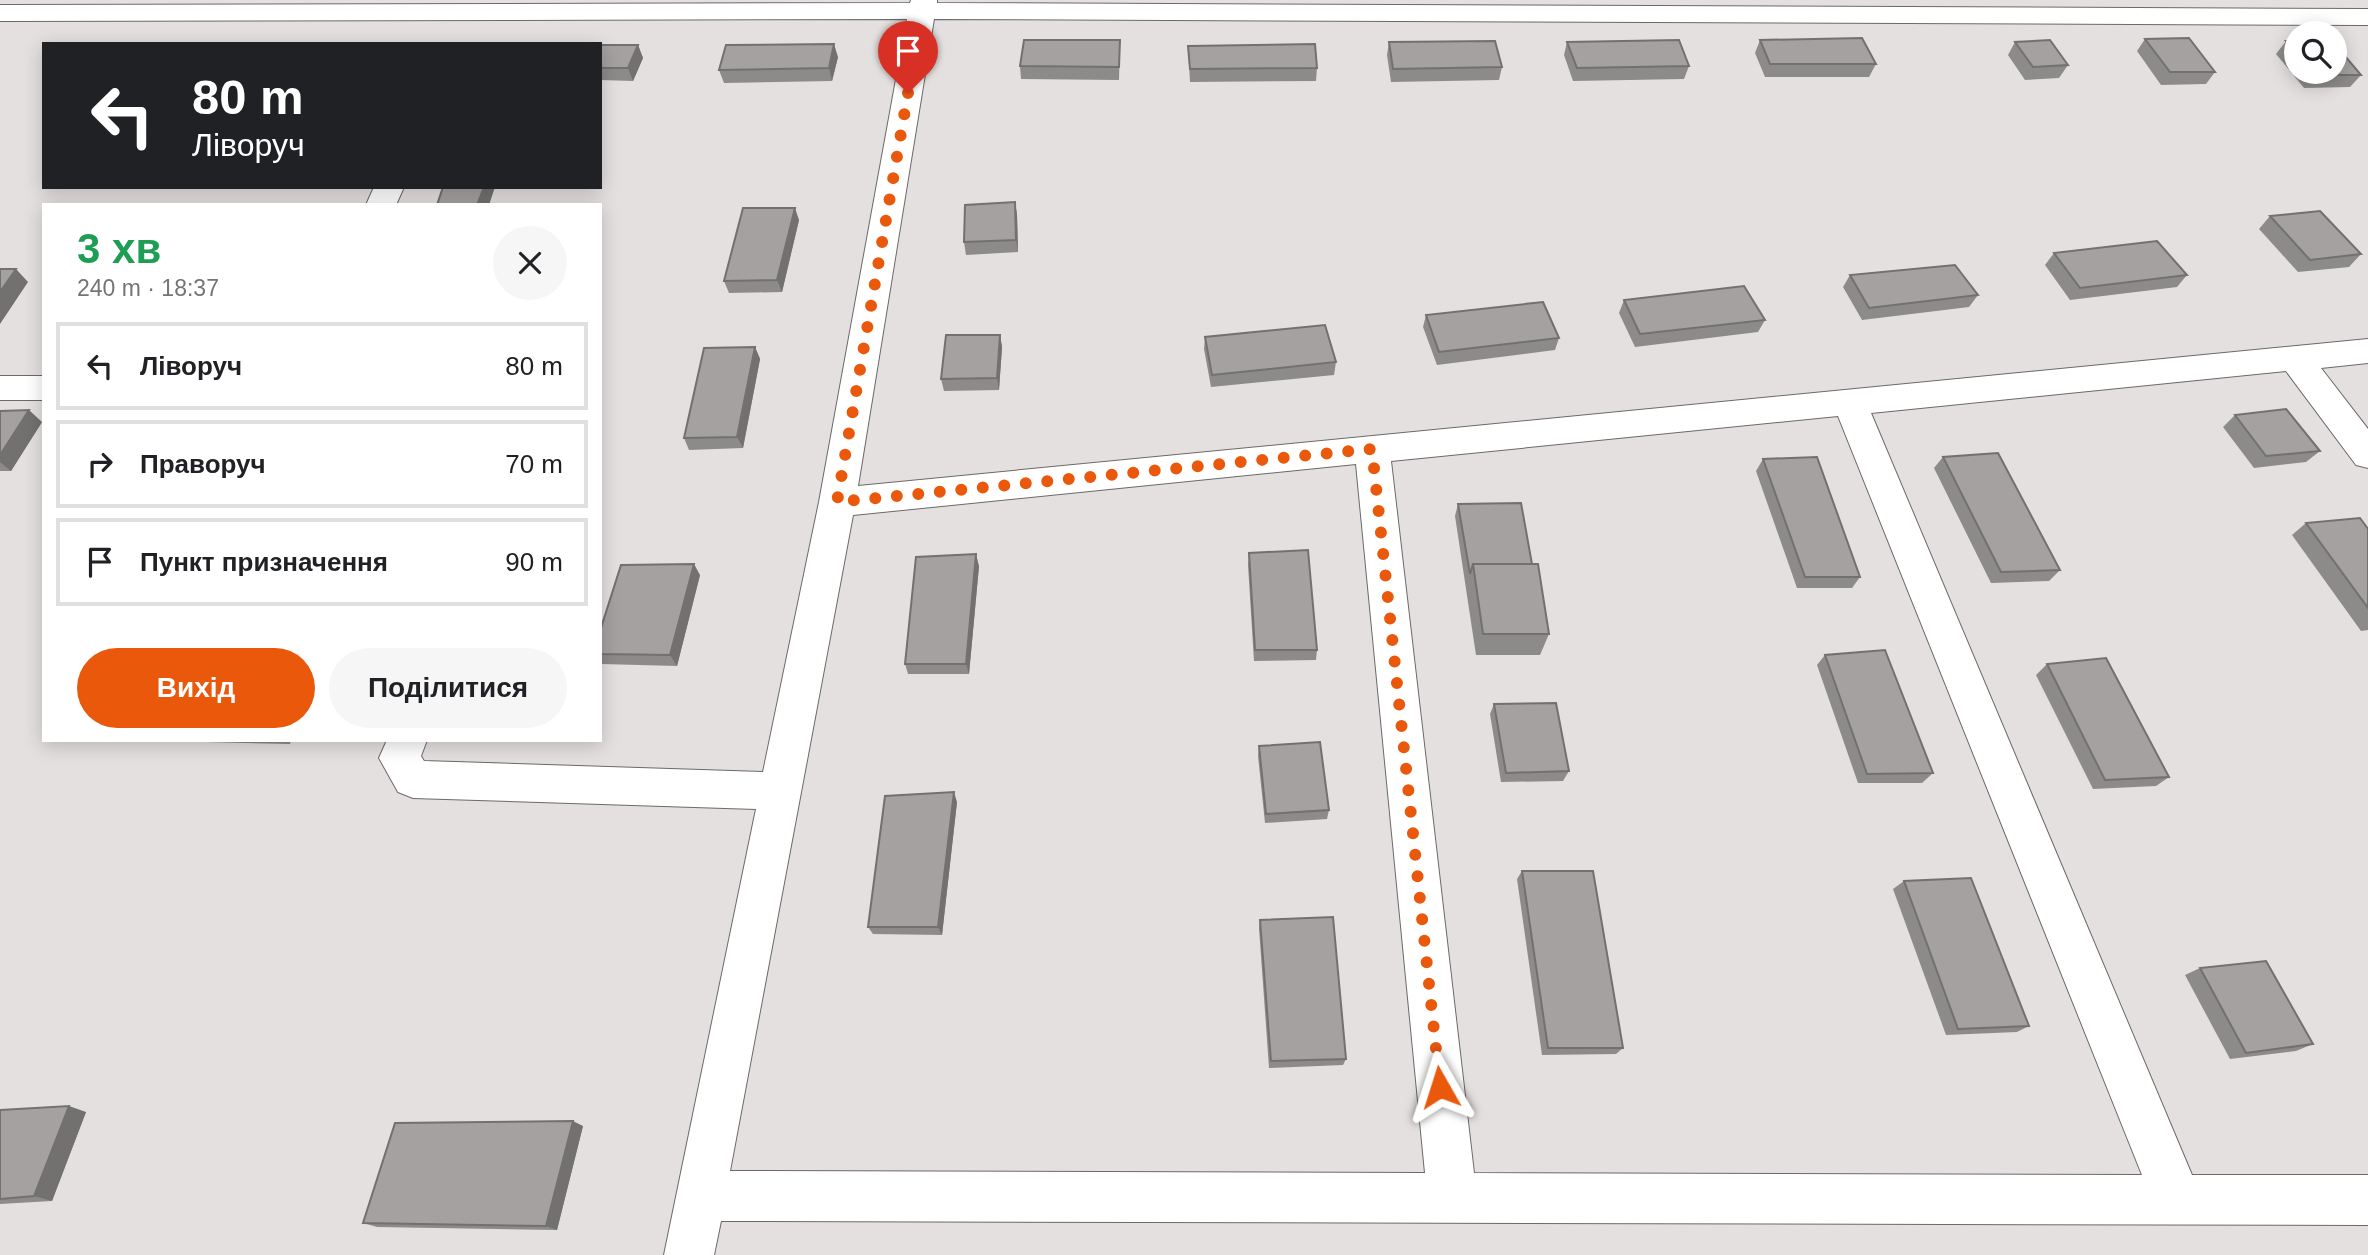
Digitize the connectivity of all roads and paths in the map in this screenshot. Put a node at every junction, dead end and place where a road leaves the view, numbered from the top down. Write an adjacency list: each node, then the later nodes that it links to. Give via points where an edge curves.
1 (923, 6): 3 (street); 4 (street); 12 (street)
2 (0, 13): 3 (street)
3 (482, 15)
4 (2368, 17)
5 (2368, 351): 6 (street)
6 (2294, 358): 9 (street); 11 (street)
7 (0, 388): 8 (street)
8 (42, 388)
9 (1849, 402): 10 (street); 17 (street)
10 (1372, 449): 12 (street); 16 (street)
11 (2368, 455)
12 (837, 502): 14 (street)
13 (406, 742): 14 (street, via 400,758 413,779)
14 (781, 791): 15 (street)
15 (703, 1196): 16 (street); 19 (street)
16 (1452, 1198): 17 (street)
17 (2177, 1199): 18 (street)
18 (2368, 1200)
19 (689, 1255)

